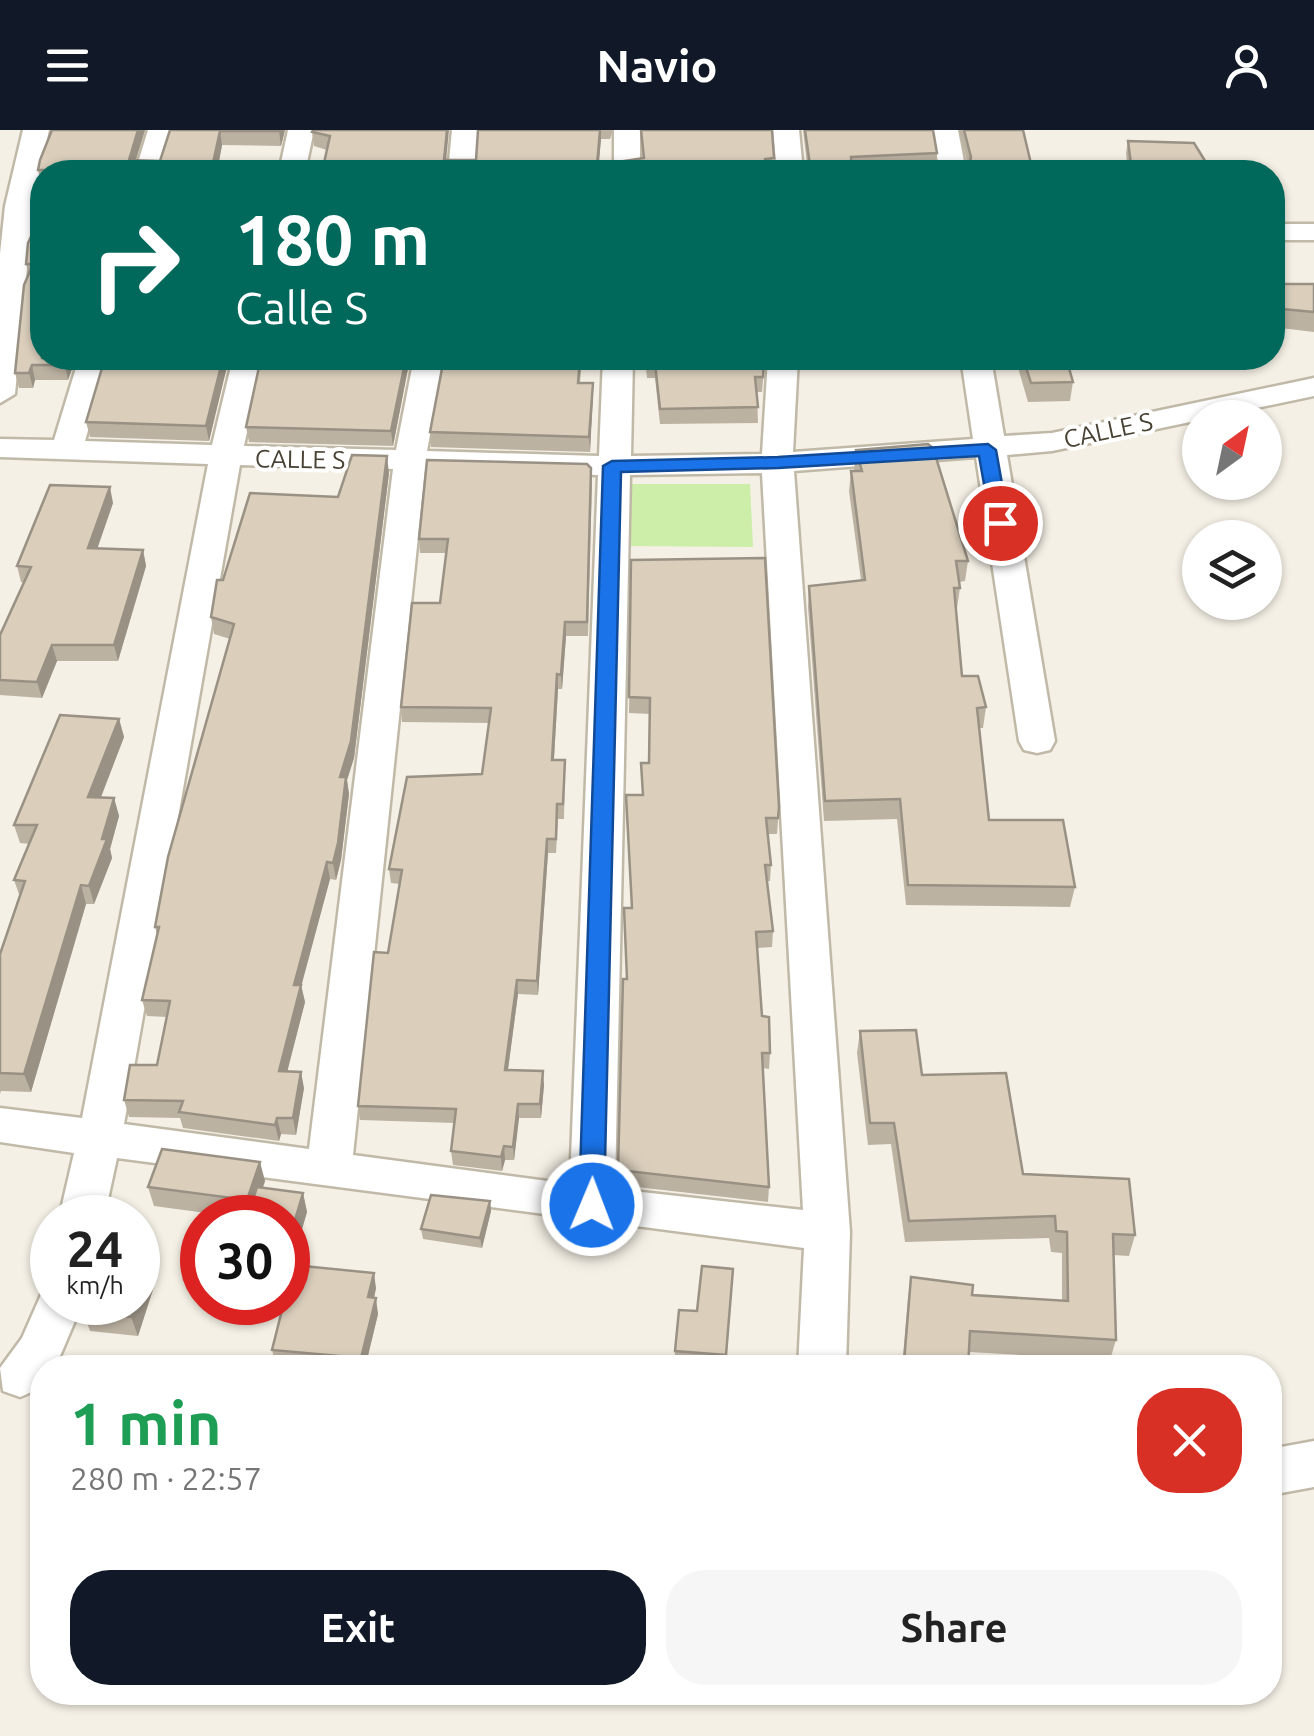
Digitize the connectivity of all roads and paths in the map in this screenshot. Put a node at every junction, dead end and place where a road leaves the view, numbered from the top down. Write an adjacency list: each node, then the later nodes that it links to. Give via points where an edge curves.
1 (36, 130): 14 (street)
2 (161, 130): 8 (street)
3 (301, 130): 9 (street)
4 (465, 130): 10 (street)
5 (627, 130): 11 (street)
6 (786, 130): 12 (street)
7 (945, 130): 13 (street)
8 (152, 160)
9 (295, 160)
10 (463, 160)
11 (627, 160)
12 (789, 160)
13 (951, 160)
14 (10, 206): 24 (street)
15 (1285, 232): 16 (street)
16 (1314, 232)
17 (90, 370): 27 (street)
18 (245, 370): 28 (street)
19 (427, 370): 29 (street)
20 (617, 370): 31 (street)
21 (782, 370): 30 (street)
22 (978, 370): 26 (street)
23 (1314, 387): 26 (street, CALLE S)
24 (0, 394)
25 (0, 448): 27 (street, CALLE S)
26 (988, 450): 30 (street, CALLE S); 32 (street)
27 (66, 452): 28 (street, CALLE S)
28 (225, 458): 29 (street, CALLE S); 34 (street)
29 (410, 460): 31 (street, CALLE S); 35 (street)
30 (778, 463): 31 (street, CALLE S); 38 (street)
31 (612, 466): 37 (street)
32 (1037, 741)
33 (0, 1125): 34 (street)
34 (100, 1137): 35 (street); 36 (street)
35 (329, 1169): 37 (street)
36 (86, 1195)
37 (592, 1205): 38 (street)
38 (827, 1232): 41 (street)
39 (51, 1325): 40 (street)
40 (38, 1355)
41 (822, 1355)
42 (1314, 1464): 43 (street)
43 (1282, 1470)

